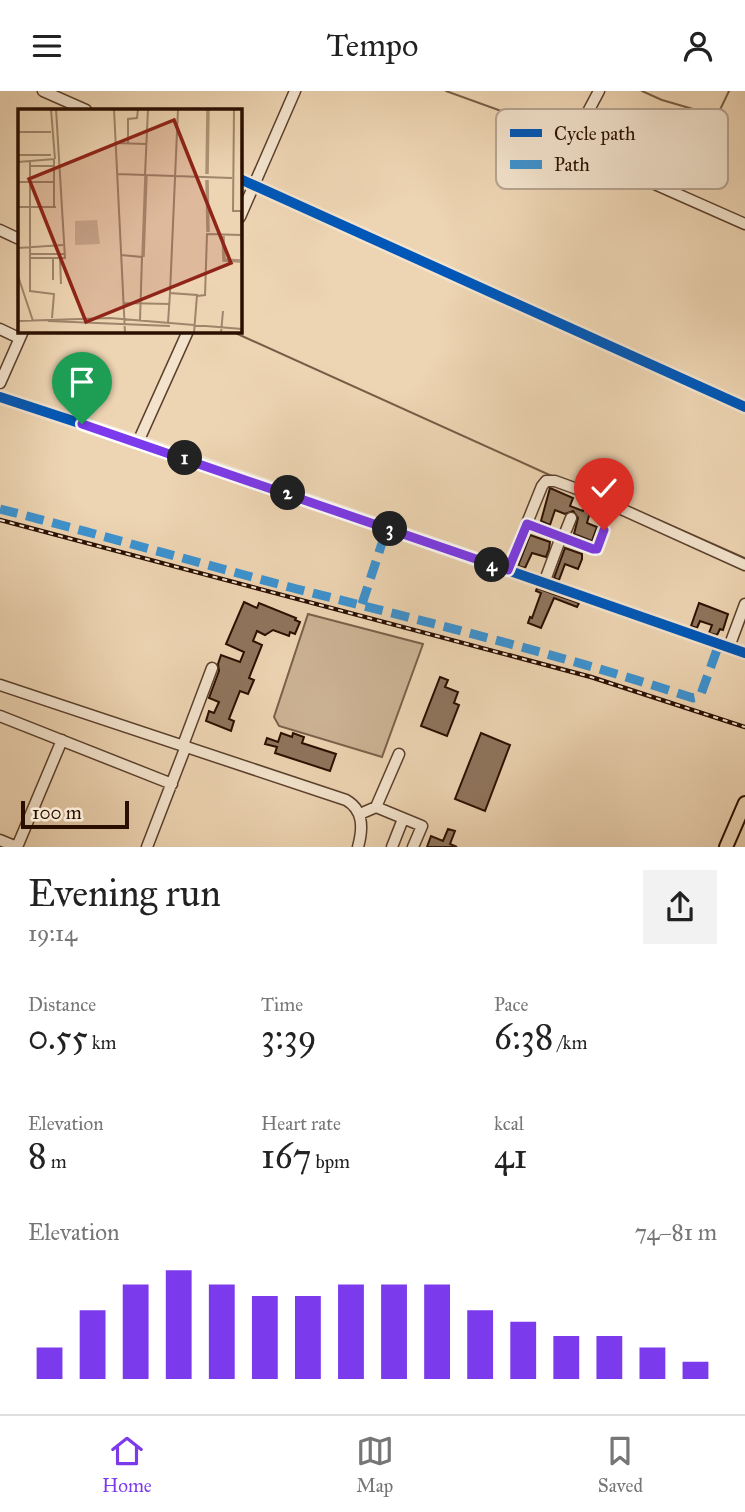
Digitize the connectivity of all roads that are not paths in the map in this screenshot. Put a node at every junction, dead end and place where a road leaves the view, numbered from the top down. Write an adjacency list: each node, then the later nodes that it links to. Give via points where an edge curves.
1 (43, 91): 4 (street)
2 (295, 91): 7 (street)
3 (599, 91): 5 (street)
4 (84, 109)
5 (589, 109)
6 (242, 180): 7 (street)
7 (254, 185): 9 (street); 18 (street)
8 (666, 189): 10 (street)
9 (242, 212)
10 (745, 224)
11 (0, 230): 12 (street)
12 (18, 239)
13 (0, 330): 15 (street)
14 (187, 333): 19 (street)
15 (21, 334): 16 (street)
16 (0, 383)
17 (0, 397): 19 (street)
18 (745, 407)
19 (138, 442): 25 (street)
20 (571, 518): 23 (street)
21 (527, 524): 23 (street); 24 (street, via 542,487 546,481 555,481); 25 (street)
22 (604, 530): 23 (street, via 597,549)
23 (562, 537): 26 (street)
24 (745, 565)
25 (508, 570): 26 (street)
26 (544, 583): 28 (street)
27 (745, 604): 28 (street)
28 (729, 647): 29 (street)
29 (745, 653)
30 (212, 668): 34 (street)
31 (0, 684): 34 (street)
32 (0, 716): 33 (street)
33 (62, 740): 36 (street); 42 (street)
34 (184, 745): 36 (street); 39 (street, via 346,800)
35 (399, 754): 38 (street)
36 (172, 784): 43 (street)
37 (745, 803): 47 (main road)
38 (376, 807): 39 (street); 40 (street)
39 (360, 814): 44 (street)
40 (403, 819): 45 (street); 46 (street, via 422,826)
41 (0, 840): 42 (street)
42 (17, 847)
43 (147, 847)
44 (358, 847)
45 (392, 847)
46 (413, 847)
47 (726, 847)

